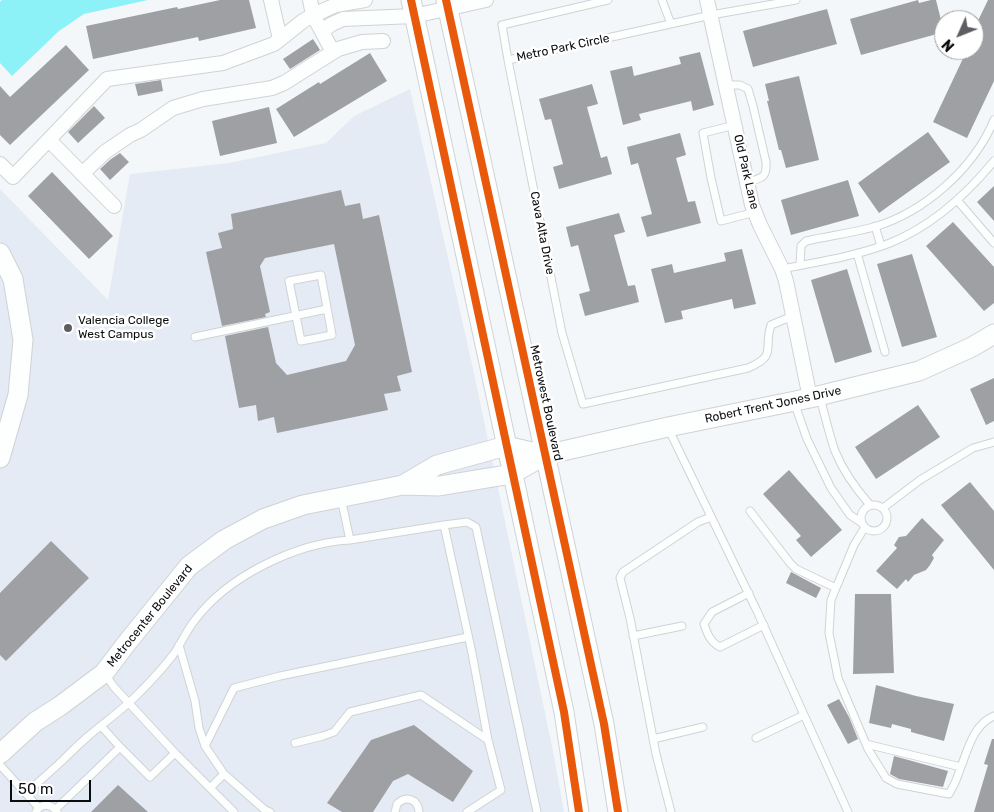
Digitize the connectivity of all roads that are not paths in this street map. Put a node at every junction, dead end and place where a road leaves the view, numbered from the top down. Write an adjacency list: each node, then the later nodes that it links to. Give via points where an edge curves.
1 (271, 0): 15 (street)
2 (310, 0): 11 (street)
3 (365, 0): 11 (street, via 336,5)
4 (486, 0): 9 (street)
5 (608, 0): 18 (lane, Metro Park Circle, via 502,25)
6 (662, 0): 13 (lane)
7 (708, 0): 12 (street, Old Park Lane)
8 (796, 0): 12 (lane, Metro Park Circle)
9 (447, 4): 10 (street); 48 (street, Metrowest Boulevard)
10 (412, 8): 14 (street, via 343,19); 46 (street)
11 (313, 15): 14 (street); 15 (street)
12 (711, 15): 13 (lane, Metro Park Circle); 19 (street, Old Park Lane)
13 (671, 24): 18 (lane, Metro Park Circle)
14 (322, 31): 17 (street)
15 (280, 40): 22 (street, via 224,63 107,79)
16 (383, 41): 17 (street, via 362,42)
17 (333, 52): 25 (street, via 272,88 203,99 173,108 105,152)
18 (508, 60): 39 (lane, Cava Alta Drive, via 562,333 583,404 760,363 768,354 771,325)
19 (726, 85): 21 (street, Old Park Lane); 26 (lane, via 740,85 748,89 764,152 766,171 763,177)
20 (994, 120): 30 (lane, via 966,165 945,186 916,209)
21 (735, 125): 26 (street, Old Park Lane); 29 (lane, via 703,133 720,221)
22 (48, 140): 24 (street, via 13,177); 25 (street)
23 (994, 160): 27 (lane)
24 (0, 164)
25 (82, 174): 28 (street)
26 (747, 182): 29 (street, Old Park Lane)
27 (957, 200): 31 (lane); 32 (lane, via 919,228)
28 (114, 206)
29 (755, 212): 36 (street, Old Park Lane)
30 (875, 226): 32 (lane); 35 (lane, via 806,241 801,246)
31 (994, 243)
32 (881, 246): 34 (lane)
33 (0, 253): 47 (street, via 14,279 23,340 18,395)
34 (857, 253): 35 (lane); 42 (lane)
35 (800, 265): 36 (lane)
36 (782, 269): 39 (street, Old Park Lane)
37 (327, 309): 38 (lane); 38 (lane, via 332,335 301,341); 38 (lane, via 320,275 289,281)
38 (296, 315): 41 (lane)
39 (793, 316): 43 (street, Old Park Lane)
40 (994, 334): 43 (street, Robert Trent Jones Drive, via 972,348 919,370)
41 (195, 337)
42 (885, 352)
43 (808, 398): 44 (street, Robert Trent Jones Drive); 52 (lane, via 853,482); 57 (lane, via 808,439 831,488 850,515)
44 (668, 428): 48 (street, Robert Trent Jones Drive); 55 (lane)
45 (994, 442): 53 (lane, via 974,448 920,480)
46 (506, 446): 48 (street, Robert Trent Jones Drive); 49 (street); 50 (street, Metrocenter Boulevard, via 437,465)
47 (1, 448)
48 (546, 455): 49 (street, Robert Trent Jones Drive); 95 (street, Metrowest Boulevard, via 604,724)
49 (512, 474): 50 (street, Metrocenter Boulevard, via 439,486); 94 (street, via 564,712)
50 (403, 485): 51 (street, Metrocenter Boulevard)
51 (341, 497): 58 (lane); 66 (street, Metrocenter Boulevard, via 265,518 224,540 189,566)
52 (870, 505): 53 (lane, via 877,504); 57 (lane, via 862,510)
53 (883, 508): 57 (lane, via 887,518 882,528 871,531)
54 (750, 511): 59 (lane, via 796,569)
55 (711, 517): 60 (lane); 63 (lane, via 698,522 623,572 620,578)
56 (444, 525): 58 (lane); 64 (lane); 93 (lane, via 468,522 476,527)
57 (863, 525): 59 (lane)
58 (350, 540): 65 (lane, via 285,554 240,579 217,596 195,619)
59 (836, 588): 76 (lane, via 831,600 828,634 838,678)
60 (749, 593): 61 (lane); 61 (lane, via 712,612 704,624 707,634 720,646)
61 (764, 625): 68 (lane)
62 (682, 626): 63 (lane)
63 (633, 636): 73 (lane)
64 (468, 637): 74 (lane); 77 (lane, via 234,688)
65 (180, 645): 67 (lane); 77 (lane)
66 (104, 673): 67 (lane); 80 (street, Metrocenter Boulevard, via 35,722)
67 (129, 703): 70 (lane); 79 (lane)
68 (804, 715): 72 (lane); 97 (lane)
69 (994, 716): 82 (lane, via 980,726 968,745)
70 (102, 726): 78 (lane); 85 (lane)
71 (703, 727): 73 (lane)
72 (756, 738)
73 (654, 739): 96 (lane)
74 (488, 740): 75 (lane, via 421,695 350,712 334,732); 92 (lane, via 501,790)
75 (295, 743)
76 (866, 744): 82 (lane); 82 (lane, via 886,778 897,784 949,794)
77 (205, 746): 83 (lane)
78 (120, 747): 79 (lane, via 150,777); 87 (lane)
79 (175, 753): 84 (lane)
80 (0, 754)
81 (0, 764): 85 (lane)
82 (961, 767)
83 (224, 774): 84 (lane); 89 (lane)
84 (211, 788): 88 (lane)
85 (26, 793): 86 (lane)
86 (37, 810): 87 (lane, via 50,805)
87 (56, 811)
88 (234, 812)
89 (270, 812)
90 (395, 812): 91 (lane, via 399,801 406,799 417,804)
91 (419, 812)
92 (467, 812)
93 (537, 812)
94 (579, 812)
95 (618, 812)
96 (671, 812)
97 (847, 812)

